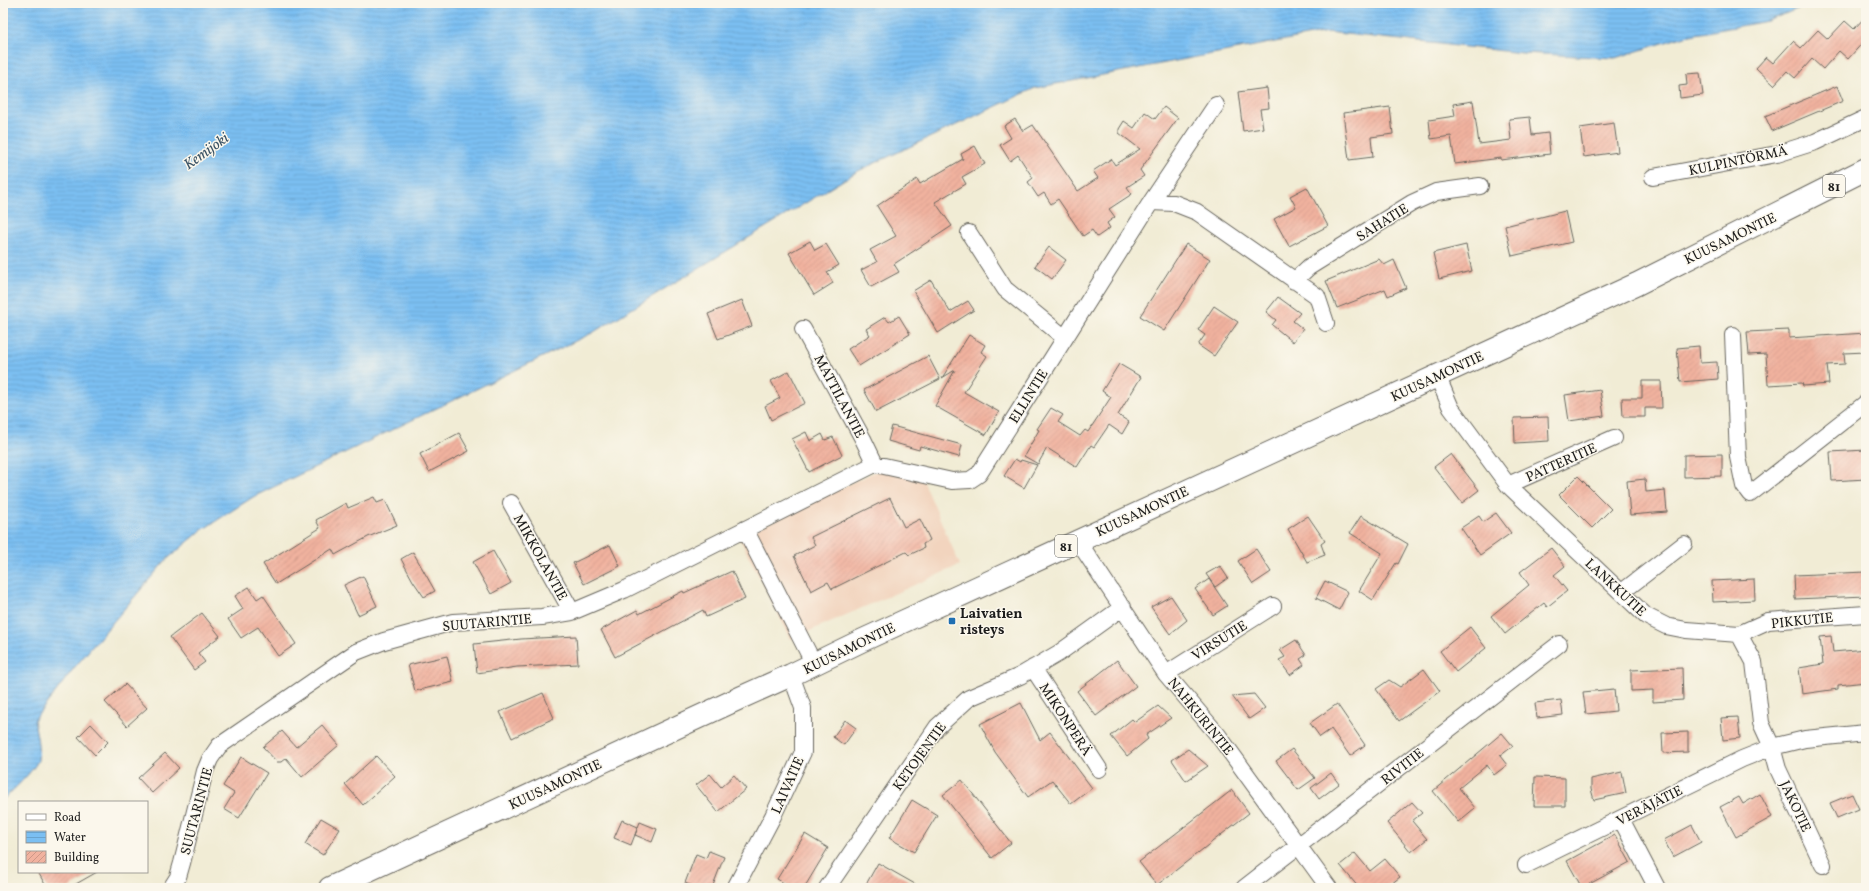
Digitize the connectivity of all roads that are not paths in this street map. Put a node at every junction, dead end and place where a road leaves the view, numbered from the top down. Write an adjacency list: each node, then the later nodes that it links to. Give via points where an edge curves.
1 (1216, 105): 7 (street, ELLINTIE)
2 (1866, 118): 4 (street, KULPINTÖRMÄ, via 1815,142 1777,154)
3 (1866, 169): 8 (main road, KUUSAMONTIE / 81)
4 (1653, 177)
5 (1866, 180): 8 (main road, KUUSAMONTIE / 81)
6 (1480, 186): 10 (street, SAHATIE, via 1436,192 1412,203 1310,267)
7 (1151, 202): 10 (street, via 1174,203 1197,212); 14 (street, ELLINTIE)
8 (1801, 203): 15 (main road, KUUSAMONTIE / 81, via 1637,284)
9 (969, 233): 14 (street, via 1005,289)
10 (1294, 281): 11 (street, via 1317,296)
11 (1326, 323)
12 (803, 329): 18 (street, MATTILANTIE)
13 (1733, 335): 16 (street, via 1738,457 1744,486 1750,494)
14 (1065, 338): 18 (street, ELLINTIE, via 979,474 970,480 952,481)
15 (1437, 375): 19 (street, LANKKUTIE, via 1451,408); 22 (main road, KUUSAMONTIE / 81)
16 (1866, 403)
17 (1614, 438): 19 (street, PATTERITIE)
18 (875, 464): 21 (street)
19 (1508, 485): 24 (street, LANKKUTIE)
20 (511, 503): 27 (street, MIKKOLANTIE)
21 (745, 530): 27 (street, SUUTARINTIE, via 624,590); 31 (street)
22 (1078, 541): 26 (street, NAHKURINTIE); 31 (main road, KUUSAMONTIE / 81)
23 (1684, 544): 24 (street)
24 (1622, 592): 29 (street, LANKKUTIE, via 1646,616 1666,626)
25 (1273, 606): 33 (street, VIRSUTIE)
26 (1123, 607): 32 (street, KETOJENTIE, via 1059,653); 33 (street, NAHKURINTIE)
27 (572, 612): 42 (street, SUUTARINTIE, via 542,617 452,622 384,641 356,652 230,737 219,746 207,765 178,877)
28 (1866, 614): 29 (street, PIKKUTIE, via 1768,621)
29 (1739, 634): 36 (street, via 1754,662 1761,723)
30 (1559, 644): 39 (street, RIVITIE)
31 (814, 664): 34 (main road, KUUSAMONTIE / 81)
32 (1033, 668): 37 (street, MIKONPERÄ); 45 (street, KETOJENTIE, via 969,698 937,727)
33 (1166, 674): 39 (street, NAHKURINTIE, via 1218,735)
34 (791, 675): 43 (main road, KUUSAMONTIE / 81); 44 (street, LAIVATIE, via 803,708 803,752 774,816)
35 (1866, 733): 36 (street, via 1805,739)
36 (1772, 747): 38 (street, VERÄJÄTIE, via 1742,759); 41 (street, JAKOTIE, via 1778,769)
37 (1099, 769)
38 (1621, 819): 40 (street, VERÄJÄTIE); 48 (street)
39 (1299, 845): 46 (street, RIVITIE); 47 (street, NAHKURINTIE)
40 (1526, 864)
41 (1823, 865)
42 (171, 888)
43 (330, 888)
44 (735, 888)
45 (827, 888)
46 (1244, 888)
47 (1329, 888)
48 (1657, 888)

